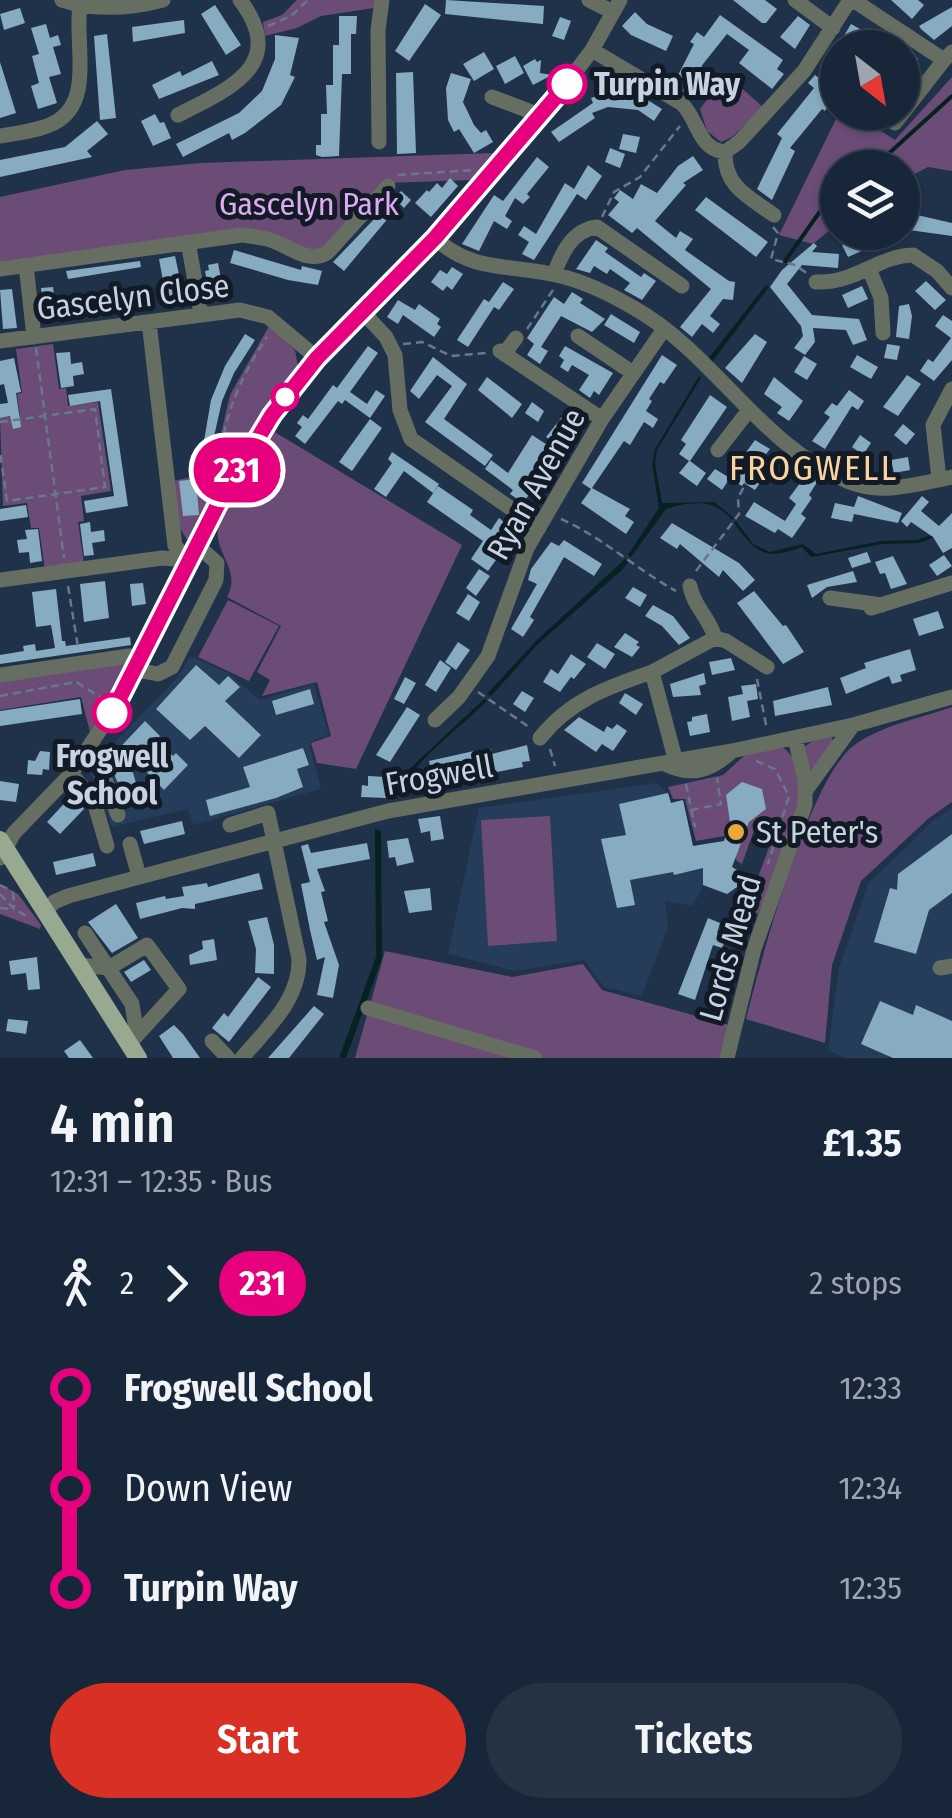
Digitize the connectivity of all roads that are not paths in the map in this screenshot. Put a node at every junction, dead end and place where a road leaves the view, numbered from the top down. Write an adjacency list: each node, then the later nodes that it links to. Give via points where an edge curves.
1 (62, 0): 9 (street)
2 (163, 0): 8 (street)
3 (240, 0): 16 (street, via 257,30 258,56 230,88)
4 (382, 0): 19 (street)
5 (588, 0): 10 (street)
6 (795, 0): 11 (street)
7 (852, 0): 11 (street); 13 (street)
8 (116, 4): 9 (street)
9 (80, 6): 18 (street, via 75,103 52,124)
10 (616, 6): 12 (street)
11 (833, 28): 20 (street, via 792,85)
12 (592, 50): 17 (street); 20 (street, via 681,103 704,142)
13 (948, 56): 14 (street)
14 (920, 92)
15 (499, 103): 17 (street)
16 (178, 115)
17 (542, 116): 23 (street)
18 (0, 136)
19 (376, 136)
20 (725, 152): 22 (street, via 734,187)
21 (388, 186): 24 (street, via 318,258 242,235)
22 (774, 216)
23 (435, 238): 28 (street, via 462,259); 32 (street)
24 (188, 242): 25 (street); 33 (street)
25 (26, 265): 26 (street); 38 (street)
26 (0, 268)
27 (870, 270): 30 (street); 31 (street, via 913,256); 35 (street, via 881,298)
28 (558, 275): 29 (street, via 572,240 598,227); 36 (street)
29 (674, 285)
30 (823, 285)
31 (952, 288)
32 (362, 310): 41 (street); 48 (street, via 393,348 410,439)
33 (201, 314): 34 (street, Gascelyn Close); 41 (street, Gascelyn Close, via 249,311 277,324)
34 (149, 322): 38 (street, Gascelyn Close); 49 (street)
35 (880, 325)
36 (664, 328): 42 (street, Ryan Avenue); 44 (street)
37 (578, 336): 42 (street)
38 (34, 337): 40 (street, Gascelyn Close)
39 (516, 338): 45 (street, via 505,354)
40 (0, 341)
41 (317, 358): 50 (street, via 263,427)
42 (633, 372): 45 (street, Ryan Avenue)
43 (952, 389): 47 (street, via 930,419)
44 (749, 410): 46 (street); 47 (street, via 846,481 884,488)
45 (602, 419): 48 (street, Ryan Avenue)
46 (726, 444)
47 (946, 478)
48 (543, 521): 63 (street, Ryan Avenue, via 516,570 488,656)
49 (174, 541): 51 (street, via 171,554); 52 (street)
50 (198, 545): 52 (street); 58 (street, via 217,563 216,580 172,666 158,674)
51 (162, 558): 52 (street); 53 (street)
52 (190, 561): 58 (street)
53 (0, 580)
54 (952, 583): 56 (street, via 876,606)
55 (691, 591): 57 (street)
56 (830, 598)
57 (715, 638): 59 (street); 60 (street)
58 (140, 664): 61 (street, via 129,656); 67 (street)
59 (754, 666)
60 (652, 672): 65 (street, via 580,700); 69 (street)
61 (0, 675)
62 (952, 697): 64 (street, Frogwell)
63 (435, 720)
64 (853, 725): 66 (street, Frogwell); 71 (street)
65 (542, 735)
66 (795, 738): 68 (street, Frogwell); 71 (street, Lords Mead)
67 (88, 749): 70 (street); 72 (street)
68 (732, 751): 69 (street, Frogwell); 69 (street, via 715,767)
69 (674, 766): 74 (street, Frogwell, via 417,805)
70 (71, 774): 76 (street, via 93,798); 77 (street)
71 (806, 790): 89 (street, Lords Mead)
72 (118, 815)
73 (230, 825): 74 (street, via 268,813)
74 (274, 841): 78 (street, Frogwell); 87 (street, via 298,979)
75 (130, 844): 78 (street)
76 (108, 846)
77 (2, 849): 79 (main road)
78 (138, 876): 79 (street, Frogwell, via 61,898)
79 (45, 912): 81 (main road)
80 (85, 933): 82 (street)
81 (79, 965): 82 (street); 85 (main road)
82 (109, 968): 85 (street, via 132,1004); 85 (street, via 147,945 179,990)
83 (368, 1008): 88 (street)
84 (212, 1041): 86 (street)
85 (135, 1045)
86 (228, 1058)
87 (242, 1058)
88 (535, 1058)
89 (727, 1058)

